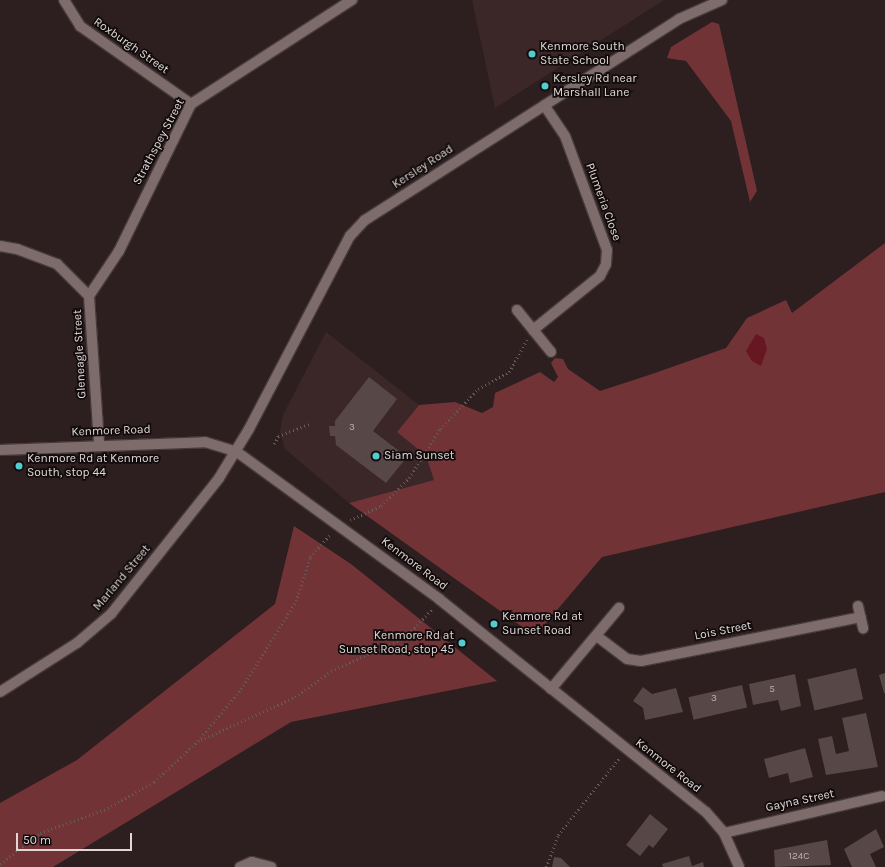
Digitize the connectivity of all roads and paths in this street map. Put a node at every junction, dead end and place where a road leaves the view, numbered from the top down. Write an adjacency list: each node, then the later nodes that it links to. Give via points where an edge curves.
1 (64, 0): 4 (street, Roxburgh Street, via 80,26)
2 (352, 0): 4 (street, Strathspey Street)
3 (722, 0): 5 (street, Kersley Road, via 679,19)
4 (191, 104): 7 (street, Strathspey Street, via 119,251)
5 (544, 105): 9 (street, Plumeria Close, via 565,136 607,250 606,264 600,276); 15 (street, Kersley Road, via 365,220 350,236)
6 (0, 246): 7 (street, Gleneagle Street, via 17,249 57,264)
7 (89, 296): 12 (street, Gleneagle Street)
8 (517, 310): 9 (street)
9 (533, 330): 10 (street); 16 (path, via 509,372 478,389 440,429 409,478 381,506)
10 (551, 352)
11 (310, 424): 13 (path, via 278,436)
12 (99, 444): 14 (street, Kenmore Road); 15 (street, Kenmore Road, via 205,442)
13 (274, 444)
14 (0, 450)
15 (237, 452): 16 (street, Kenmore Road); 24 (street, Marland Street, via 111,614 77,643)
16 (339, 525): 17 (street, Kenmore Road); 25 (path, via 310,557 296,601 241,689)
17 (439, 599): 23 (street, Kenmore Road); 25 (path, via 406,637 331,671 295,698)
18 (858, 606): 20 (street)
19 (619, 608): 22 (street)
20 (860, 617): 21 (street); 22 (street, Lois Street, via 641,661 627,659)
21 (863, 628)
22 (598, 637): 23 (street)
23 (551, 689): 26 (street, Kenmore Road)
24 (0, 692)
25 (198, 741): 29 (path, via 154,782 104,810 40,833)
26 (627, 750): 28 (street, Kenmore Road, via 706,812); 32 (path, via 558,835)
27 (882, 796): 28 (street, Gayna Street)
28 (724, 833): 33 (street, Kenmore Road)
29 (0, 864)
30 (240, 867): 31 (street, via 252,862)
31 (271, 867)
32 (546, 867)
33 (739, 867)

